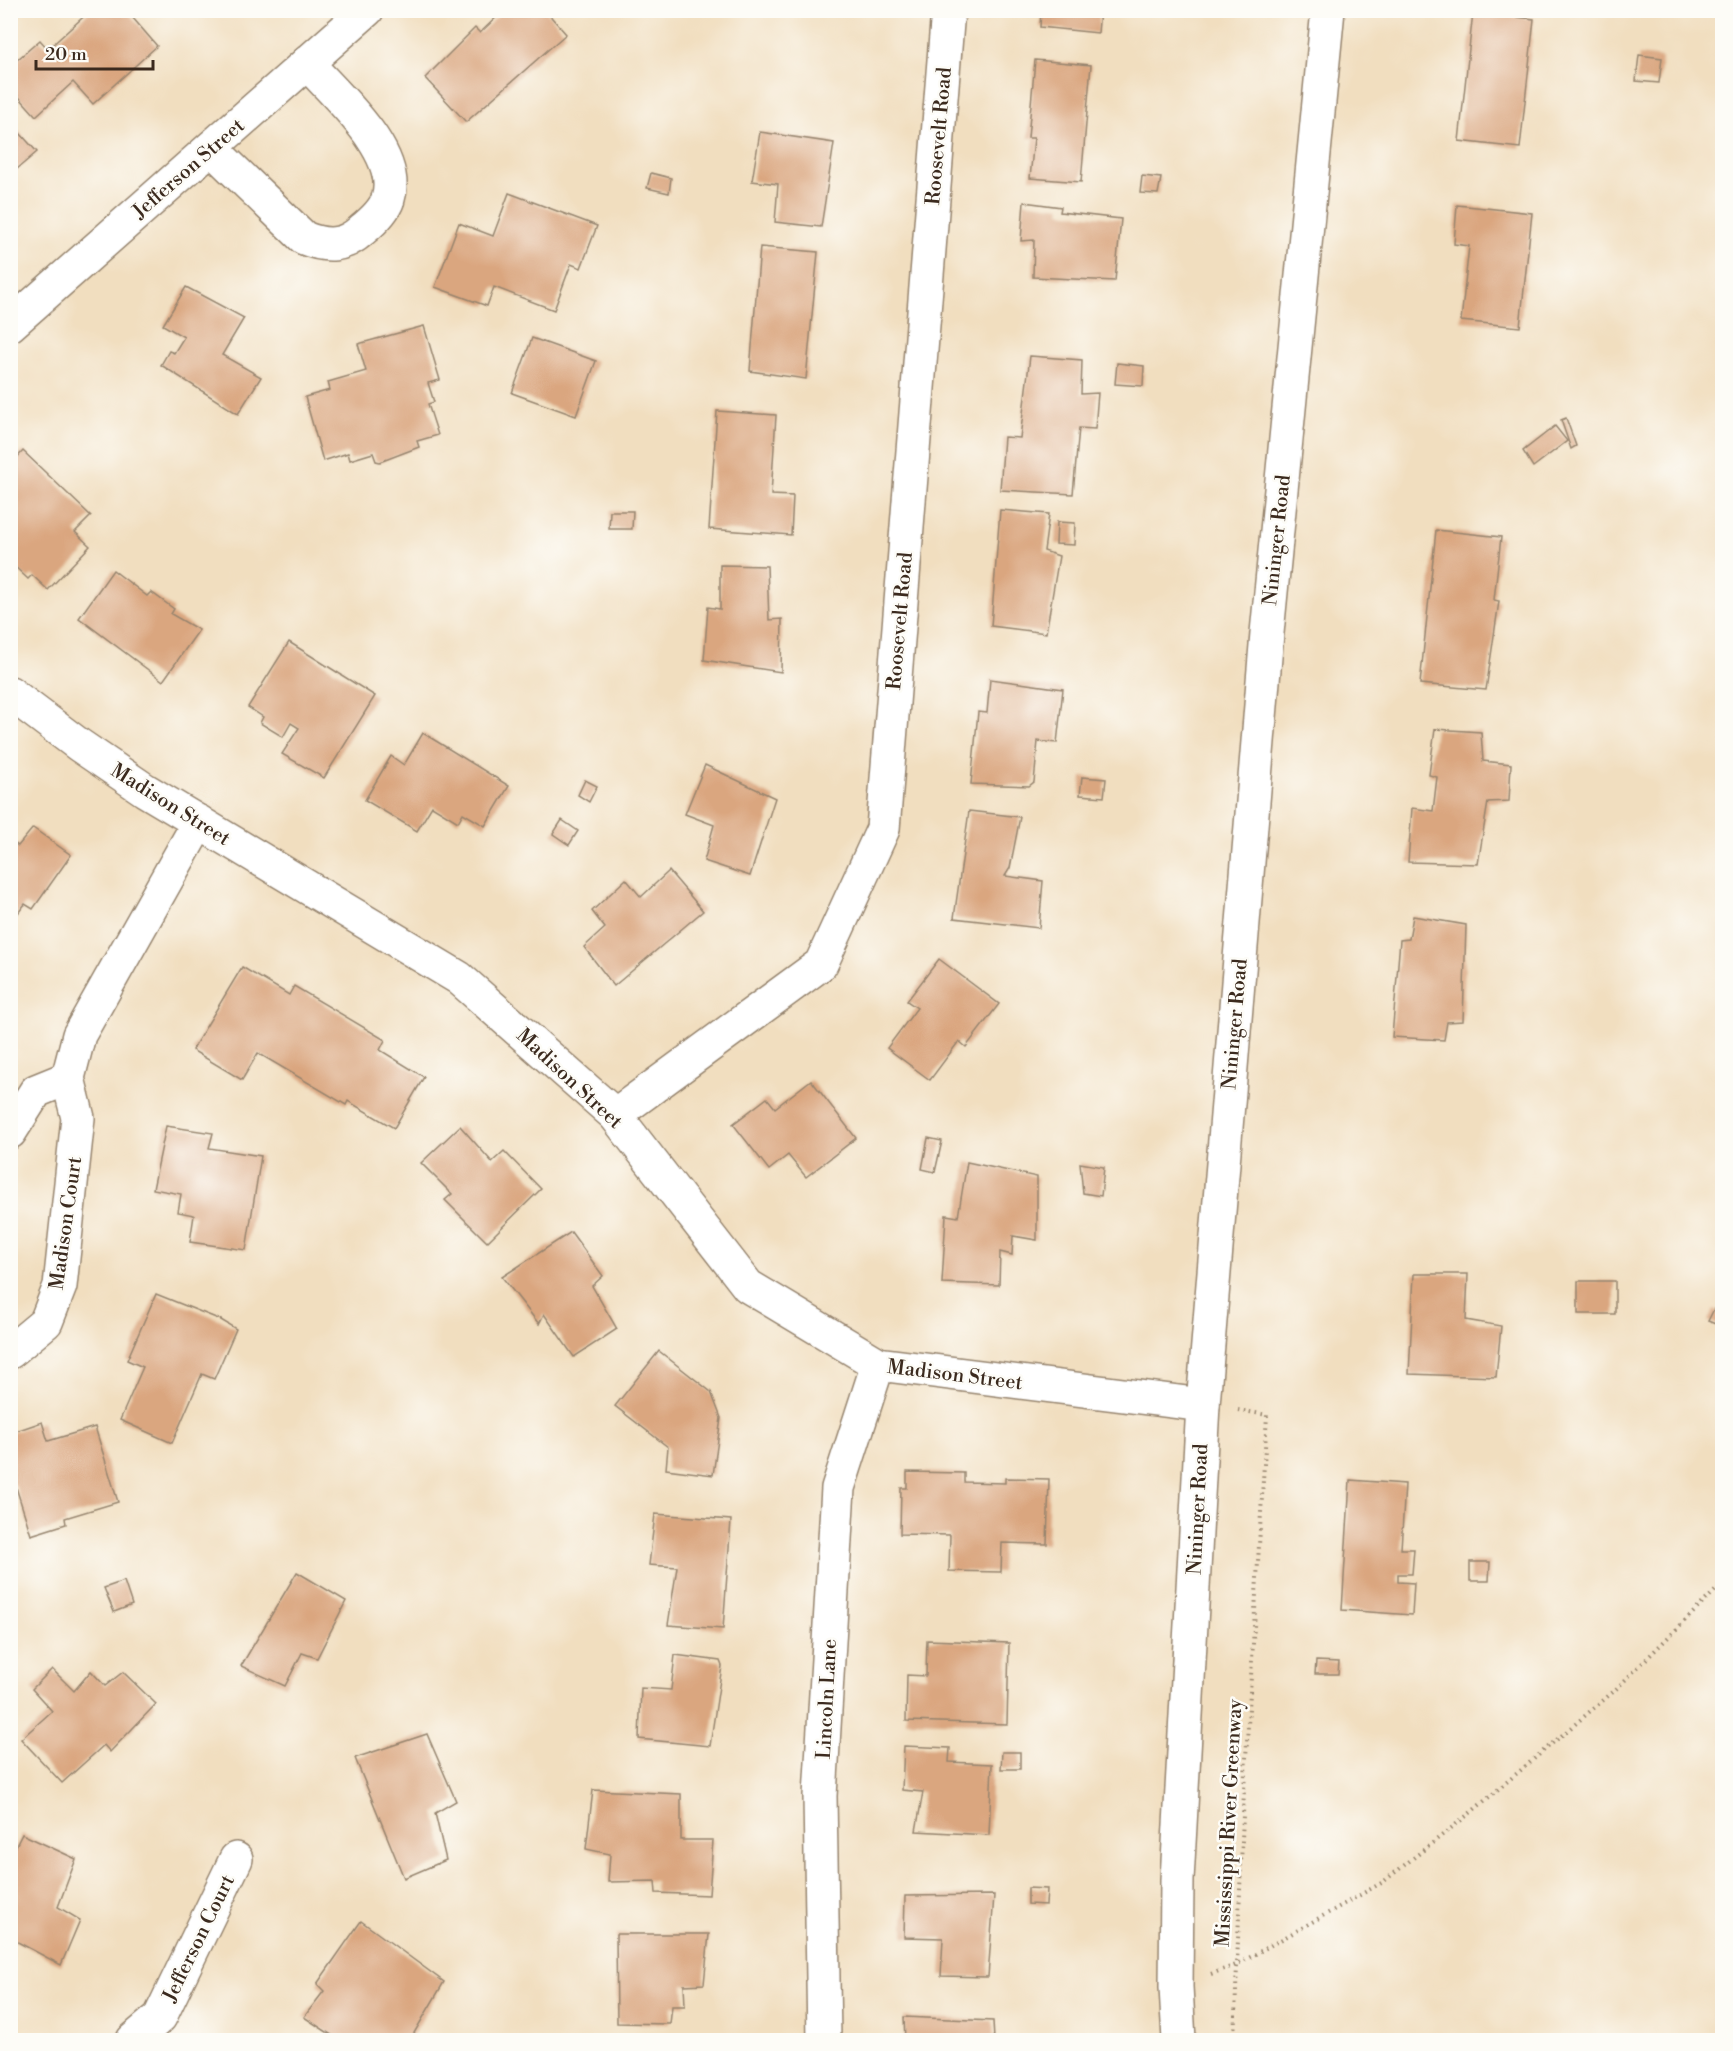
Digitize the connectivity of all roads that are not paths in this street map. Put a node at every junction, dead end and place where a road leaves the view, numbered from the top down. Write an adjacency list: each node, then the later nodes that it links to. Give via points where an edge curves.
1 (367, 10): 4 (street, Jefferson Street)
2 (948, 10): 10 (street, Roosevelt Road, via 883,829 821,964)
3 (1328, 10): 14 (street, Nininger Road, via 1267,633)
4 (307, 63): 5 (street, Jefferson Street); 5 (street, via 379,146 388,163 388,198 359,233 340,244 319,244 303,238)
5 (211, 148): 6 (street, Jefferson Street)
6 (10, 325)
7 (10, 693): 8 (street, Madison Street, via 79,745)
8 (199, 822): 9 (street, Madison Court, via 79,1035); 10 (street, Madison Street, via 459,978)
9 (68, 1078): 11 (street, via 36,1091); 12 (street, Madison Court, via 78,1118 60,1286 46,1322)
10 (615, 1115): 13 (street, Madison Street, via 748,1286)
11 (10, 1132)
12 (10, 1352)
13 (878, 1364): 14 (street, Madison Street); 17 (street, Lincoln Lane, via 838,1488 820,1796)
14 (1203, 1405): 18 (street, Nininger Road, via 1177,1880)
15 (236, 1859): 16 (street, Jefferson Court, via 160,2017)
16 (134, 2040)
17 (824, 2040)
18 (1179, 2040)

